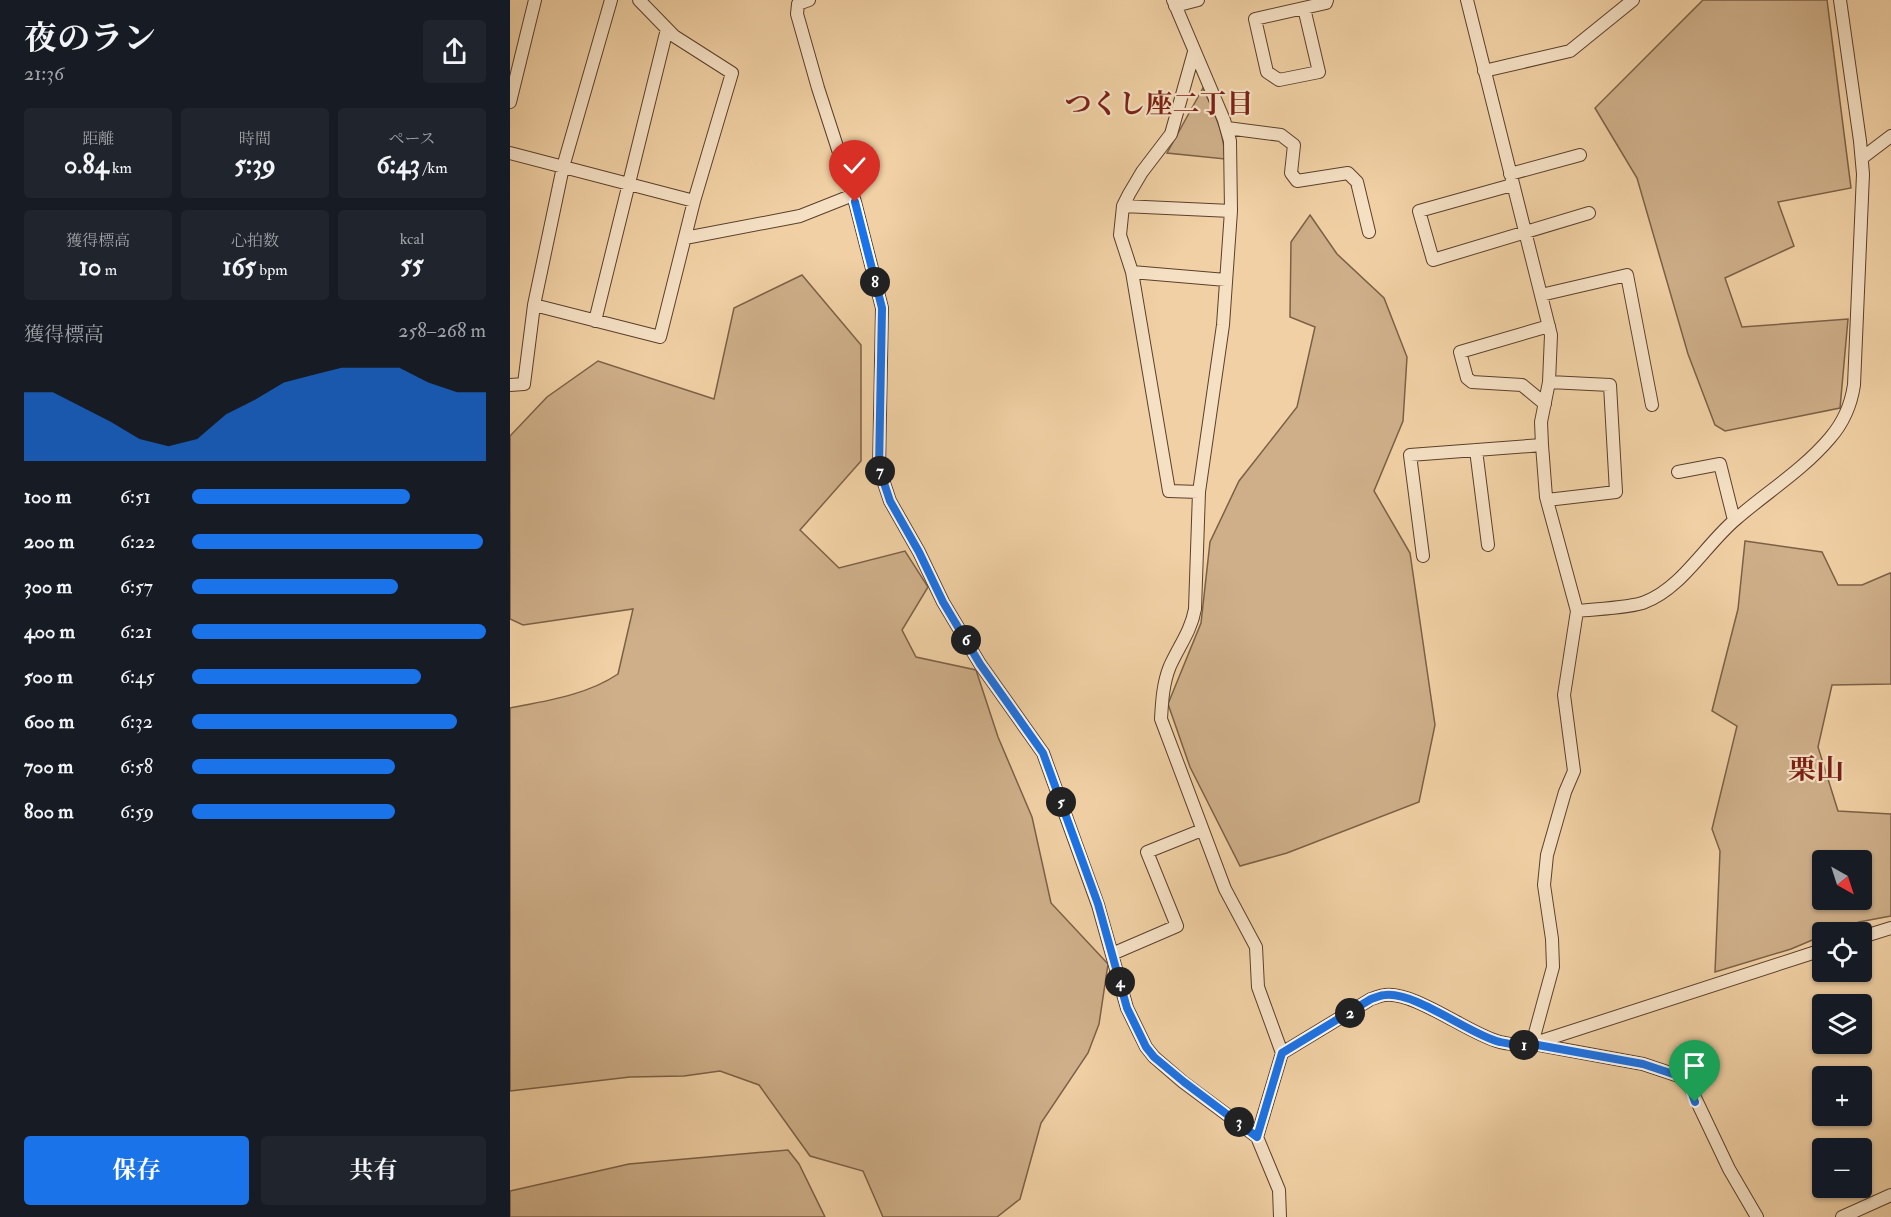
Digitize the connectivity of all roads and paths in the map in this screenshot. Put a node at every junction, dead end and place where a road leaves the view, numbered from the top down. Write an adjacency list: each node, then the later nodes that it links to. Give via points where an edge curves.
1 (535, 0): 15 (street)
2 (611, 0): 21 (street)
3 (639, 0): 12 (street)
4 (809, 0): 24 (street, via 798,4 797,14)
5 (1198, 0): 10 (street)
6 (1327, 0): 11 (street)
7 (1467, 0): 14 (street)
8 (1633, 0): 14 (street, via 1570,51)
9 (1840, 0): 20 (street)
10 (1174, 3): 13 (street)
11 (1304, 8): 11 (street, via 1255,19 1267,72 1279,80 1319,72)
12 (667, 29): 23 (street); 25 (street, via 732,73)
13 (1194, 52): 16 (street); 26 (street, via 1171,134 1142,172)
14 (1484, 71): 22 (street)
15 (510, 102)
16 (1227, 128): 27 (street); 30 (street, via 1281,135 1294,146 1290,173 1297,181 1348,173 1357,182)
17 (1891, 136): 20 (street)
18 (510, 153): 21 (street)
19 (1581, 155): 22 (street)
20 (1862, 158): 47 (street, via 1860,273 1854,384 1849,406 1819,450)
21 (563, 167): 23 (street); 35 (street)
22 (1511, 179): 29 (street); 29 (street, via 1419,211 1433,260)
23 (629, 184): 25 (street); 36 (street)
24 (853, 195): 31 (street, via 800,216); 55 (street, via 882,308 879,468 890,501 980,664 1043,753)
25 (694, 201): 31 (street)
26 (1123, 206): 27 (street); 32 (street, via 1120,235)
27 (1231, 211): 33 (street)
28 (1589, 213): 29 (street)
29 (1524, 231): 34 (street)
30 (1369, 232)
31 (685, 238): 36 (street, via 660,337)
32 (1132, 272): 33 (street); 45 (street, via 1169,491)
33 (1226, 280): 45 (street)
34 (1541, 295): 37 (street); 41 (street, via 1627,275)
35 (534, 305): 36 (street); 39 (street, via 524,384)
36 (595, 321)
37 (1549, 326): 38 (street); 40 (street, via 1460,352 1467,378 1472,382 1522,385)
38 (1549, 382): 40 (street); 46 (street, via 1610,385 1616,492)
39 (510, 385)
40 (1545, 404): 42 (street)
41 (1652, 405)
42 (1542, 445): 43 (street); 46 (street)
43 (1476, 450): 48 (street); 49 (street, via 1410,454)
44 (1678, 472): 47 (street, via 1720,464)
45 (1199, 492): 51 (street, via 1195,609 1192,626 1163,688 1161,719)
46 (1547, 500): 50 (street)
47 (1734, 520): 50 (street, via 1671,587 1644,603)
48 (1488, 545)
49 (1423, 556)
50 (1577, 611): 56 (street, via 1564,695 1574,771 1547,855 1544,885 1553,967)
51 (1202, 830): 55 (street, via 1147,852 1177,926); 57 (street, via 1225,890 1256,947 1258,987)
52 (1891, 928): 53 (street)
53 (1872, 934)
54 (1812, 953): 56 (street)
55 (1112, 954): 58 (street, via 1127,1008 1146,1047 1184,1082)
56 (1532, 1044): 57 (street, via 1499,1042 1429,1008 1397,995 1384,995); 61 (street, via 1643,1064 1679,1076 1690,1088)
57 (1282, 1053): 58 (street)
58 (1257, 1137): 60 (street, via 1279,1190)
59 (1891, 1195): 62 (street)
60 (1280, 1217)
61 (1757, 1217)
62 (1842, 1217)

